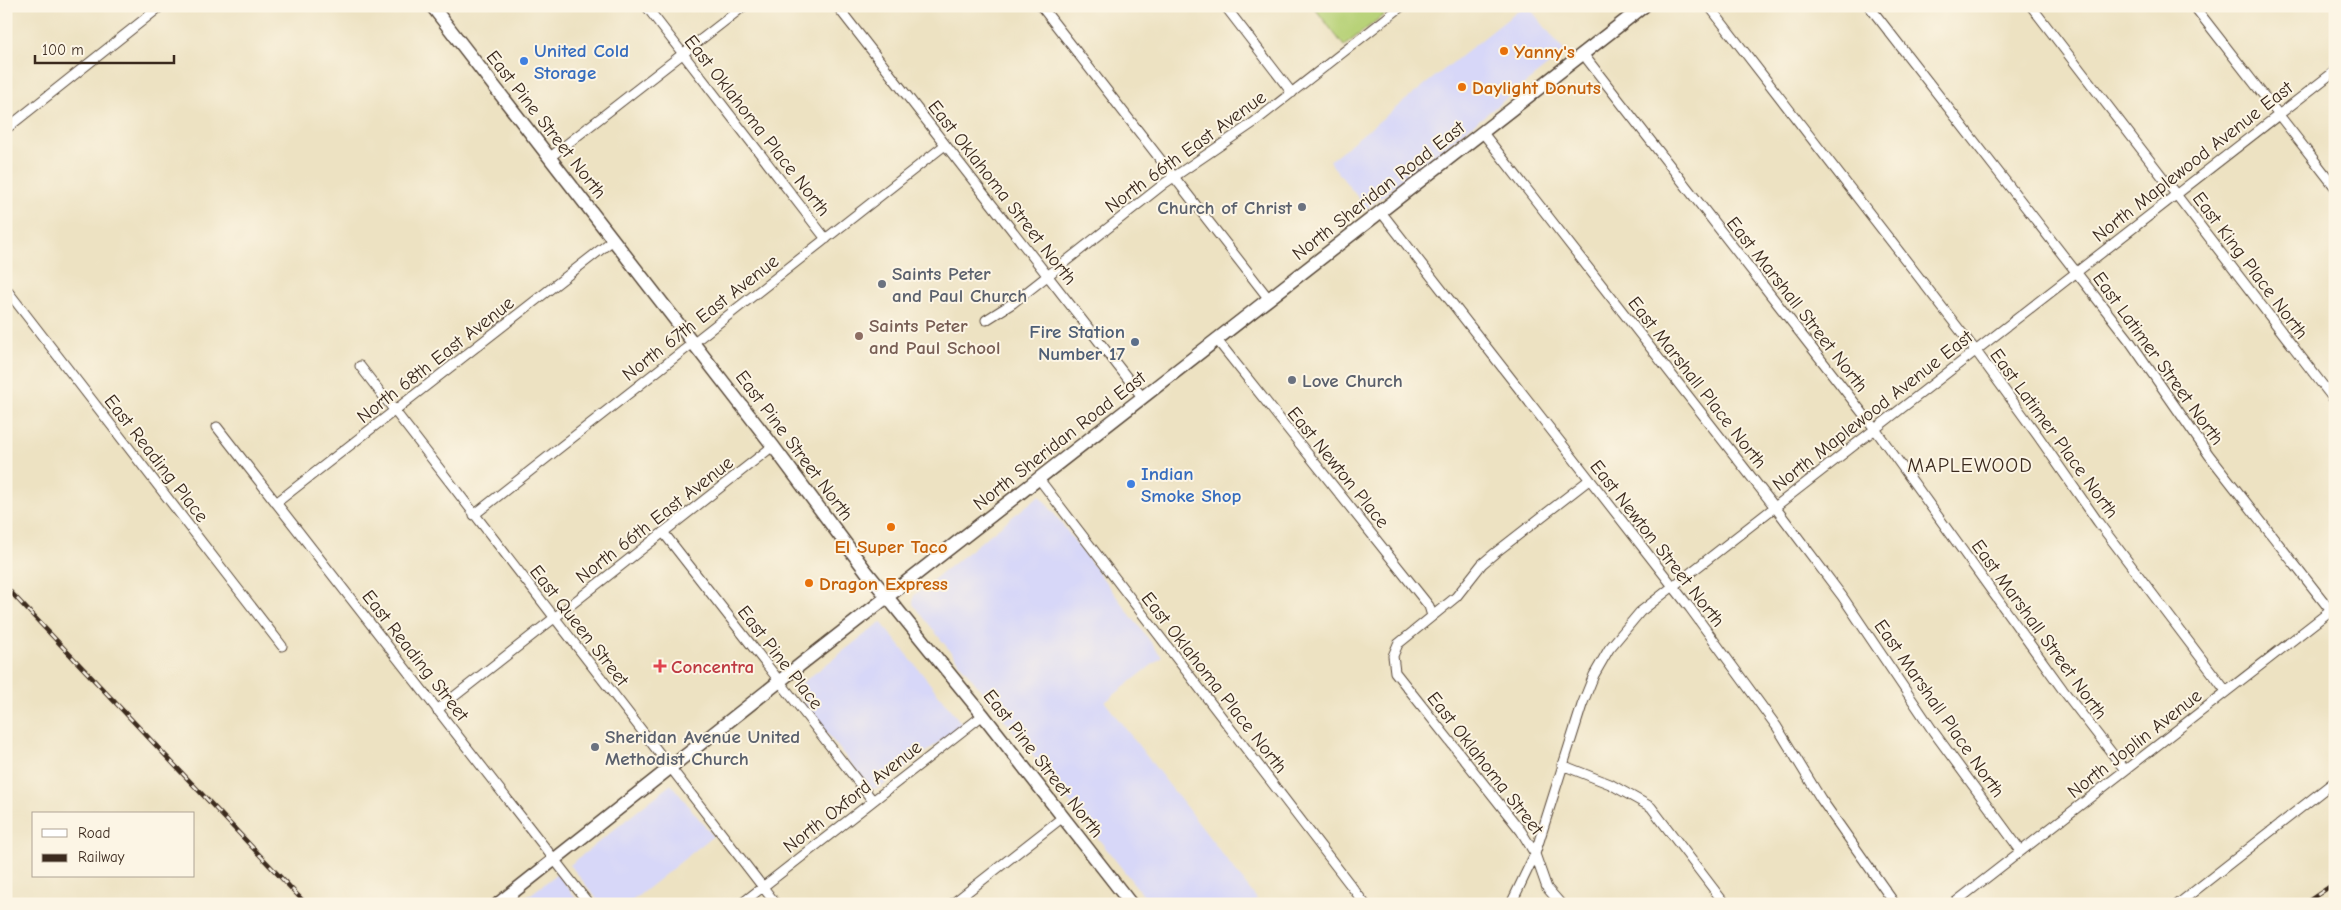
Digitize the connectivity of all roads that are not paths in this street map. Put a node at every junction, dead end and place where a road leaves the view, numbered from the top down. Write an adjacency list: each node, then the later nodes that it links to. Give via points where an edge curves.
1 (161, 6): 19 (street)
2 (432, 6): 22 (main road, East Pine Street North)
3 (646, 6): 14 (street, East Oklahoma Place North)
4 (744, 6): 14 (street)
5 (837, 6): 21 (street, East Oklahoma Street North)
6 (1041, 6): 23 (street)
7 (1225, 6): 17 (street)
8 (1402, 6): 17 (street, North 66th East Avenue)
9 (1644, 6): 15 (main road, North Sheridan Road East)
10 (1708, 6): 36 (street, East Latimer Place North)
11 (1869, 6): 29 (street, East Latimer Street North)
12 (2030, 6): 25 (street, East King Place North)
13 (2194, 6): 18 (street)
14 (684, 54): 22 (street); 27 (street, East Oklahoma Place North)
15 (1583, 54): 20 (main road, North Sheridan Road East); 42 (street, East Marshall Street North)
16 (2335, 71): 18 (street, North Maplewood Avenue East)
17 (1292, 93): 23 (street, North 66th East Avenue)
18 (2278, 115): 24 (street); 25 (street, North Maplewood Avenue East)
19 (6, 129)
20 (1483, 133): 26 (main road, North Sheridan Road East); 47 (street, East Marshall Place North)
21 (946, 145): 27 (street, North 67th East Avenue); 30 (street, East Oklahoma Street North)
22 (550, 158): 28 (main road, East Pine Street North)
23 (1174, 177): 30 (street, North 66th East Avenue); 32 (street)
24 (2335, 187)
25 (2176, 194): 29 (street, North Maplewood Avenue East); 39 (street, East King Place North)
26 (1381, 212): 32 (main road, North Sheridan Road East); 45 (street, East Newton Street North)
27 (826, 239): 35 (street, North 67th East Avenue)
28 (613, 240): 35 (main road, East Pine Street North); 40 (street, North 68th East Avenue)
29 (2076, 272): 36 (street, North Maplewood Avenue East); 52 (street, East Latimer Street North, via 2129,340 2209,454)
30 (1047, 275): 33 (street, North 66th East Avenue, via 1013,304); 38 (street, East Oklahoma Street North)
31 (6, 289): 55 (street, East Reading Place)
32 (1269, 299): 34 (main road, North Sheridan Road East)
33 (986, 320)
34 (1217, 340): 38 (main road, North Sheridan Road East); 53 (street, East Newton Place, via 1429,606)
35 (693, 343): 43 (main road, East Pine Street North); 48 (street, North 67th East Avenue)
36 (1976, 351): 42 (street, North Maplewood Avenue East); 57 (street, East Latimer Place North, via 2098,522)
37 (360, 366): 40 (street, East Queen Street)
38 (1143, 398): 44 (main road, North Sheridan Road East)
39 (2335, 402)
40 (394, 411): 46 (street, North 68th East Avenue); 48 (street, East Queen Street)
41 (217, 427): 46 (street, East Reading Street)
42 (1875, 428): 47 (street, North Maplewood Avenue East); 62 (street, East Marshall Street North)
43 (773, 446): 49 (street, North 66th East Avenue); 51 (main road, East Pine Street North)
44 (1039, 480): 51 (main road, North Sheridan Road East); 76 (street, East Oklahoma Place North)
45 (1589, 480): 50 (street, East Newton Street North); 53 (street, via 1482,564 1456,597)
46 (276, 503): 58 (street, East Reading Street)
47 (1775, 506): 50 (street, North Maplewood Avenue East); 66 (street, East Marshall Place North)
48 (474, 515): 54 (street, East Queen Street)
49 (664, 532): 54 (street, North 66th East Avenue); 56 (street, East Pine Place)
50 (1673, 586): 60 (street, North Maplewood Avenue East, via 1640,612 1609,649 1594,675); 80 (street, East Newton Street North, via 1777,727 1820,799)
51 (888, 597): 56 (main road, North Sheridan Road East); 59 (main road, East Pine Street North)
52 (2333, 610): 57 (street, North Joplin Avenue)
53 (1432, 616): 67 (street, East Oklahoma Street, via 1398,644 1393,656 1394,672 1521,831)
54 (554, 618): 58 (street, North 66th East Avenue); 61 (street, East Queen Street)
55 (282, 646)
56 (780, 682): 61 (main road, North Sheridan Road East); 64 (street, East Pine Place)
57 (2226, 691): 62 (street, North Joplin Avenue)
58 (437, 710): 68 (street, East Reading Street)
59 (983, 715): 64 (street, North Oxford Avenue); 65 (main road, East Pine Street North)
60 (1562, 765): 67 (street, North Maplewood Avenue East); 79 (street, via 1610,784 1651,807)
61 (670, 768): 68 (main road, North Sheridan Road East); 69 (street, East Queen Street)
62 (2125, 770): 66 (street, North Joplin Avenue)
63 (2335, 781): 82 (street)
64 (872, 801): 69 (street, North Oxford Avenue)
65 (1063, 817): 74 (street); 75 (main road, East Pine Street North)
66 (2021, 851): 81 (street, North Joplin Avenue)
67 (1535, 854): 77 (street, North Maplewood Avenue East); 78 (street, East Oklahoma Street, via 1547,888)
68 (554, 860): 70 (main road, North Sheridan Road East); 71 (street, East Reading Street)
69 (763, 887): 72 (street, North Oxford Avenue); 73 (street, East Queen Street)
70 (498, 904)
71 (589, 904)
72 (741, 904)
73 (776, 904)
74 (952, 904)
75 (1131, 904)
76 (1365, 904)
77 (1511, 904)
78 (1561, 904)
79 (1725, 904)
80 (1895, 904)
81 (1953, 904)
82 (2178, 904)

